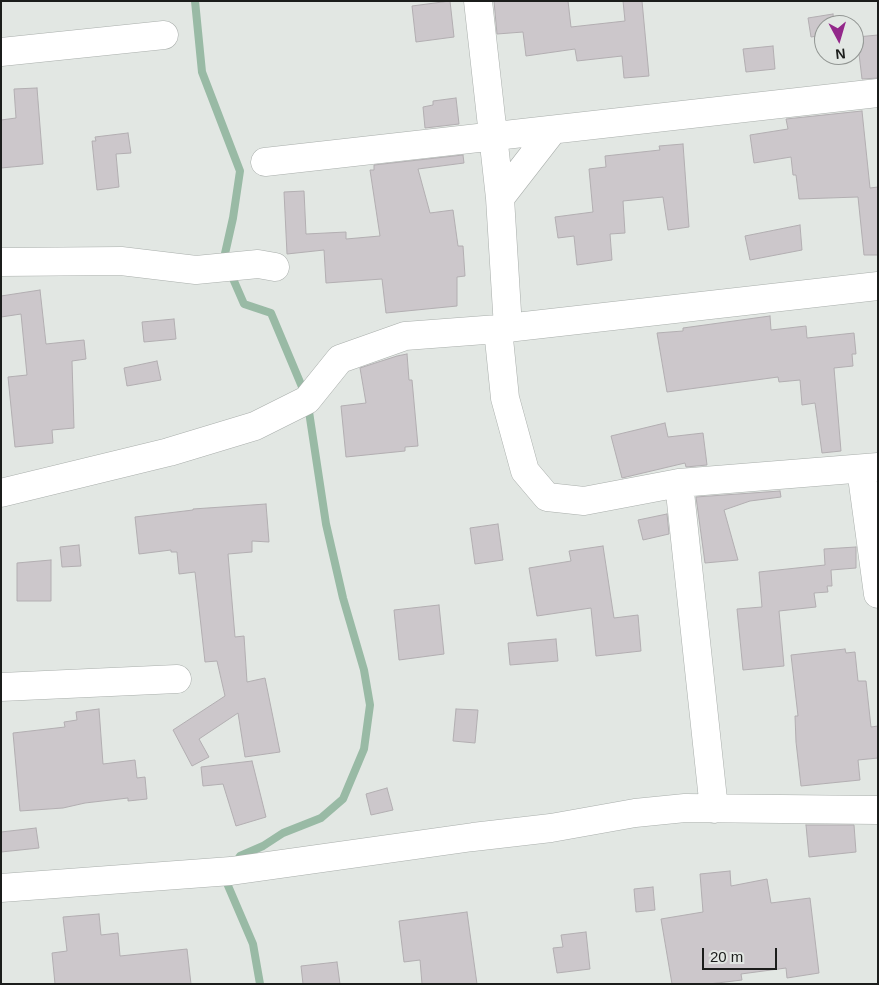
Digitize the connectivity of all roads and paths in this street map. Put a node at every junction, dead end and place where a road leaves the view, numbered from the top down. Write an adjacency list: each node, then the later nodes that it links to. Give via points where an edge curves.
1 (478, 1): 6 (street)
2 (164, 35): 3 (street)
3 (1, 52)
4 (878, 93): 5 (street)
5 (552, 131): 6 (street); 8 (street)
6 (494, 138): 7 (street); 8 (street)
7 (265, 162)
8 (500, 198): 12 (street)
9 (1, 262): 10 (street, via 121,261 196,270 258,264)
10 (275, 266)
11 (878, 286): 12 (street)
12 (503, 329): 14 (street, via 505,398 525,471 547,497 584,501); 15 (street, via 405,336 340,359 307,400 255,426 170,452)
13 (869, 468): 14 (street); 16 (street)
14 (679, 483): 19 (street)
15 (1, 493)
16 (878, 594)
17 (178, 680): 18 (street)
18 (1, 687)
19 (714, 809): 20 (street); 21 (street, via 635,813 552,828 231,871)
20 (878, 810)
21 (1, 888)

